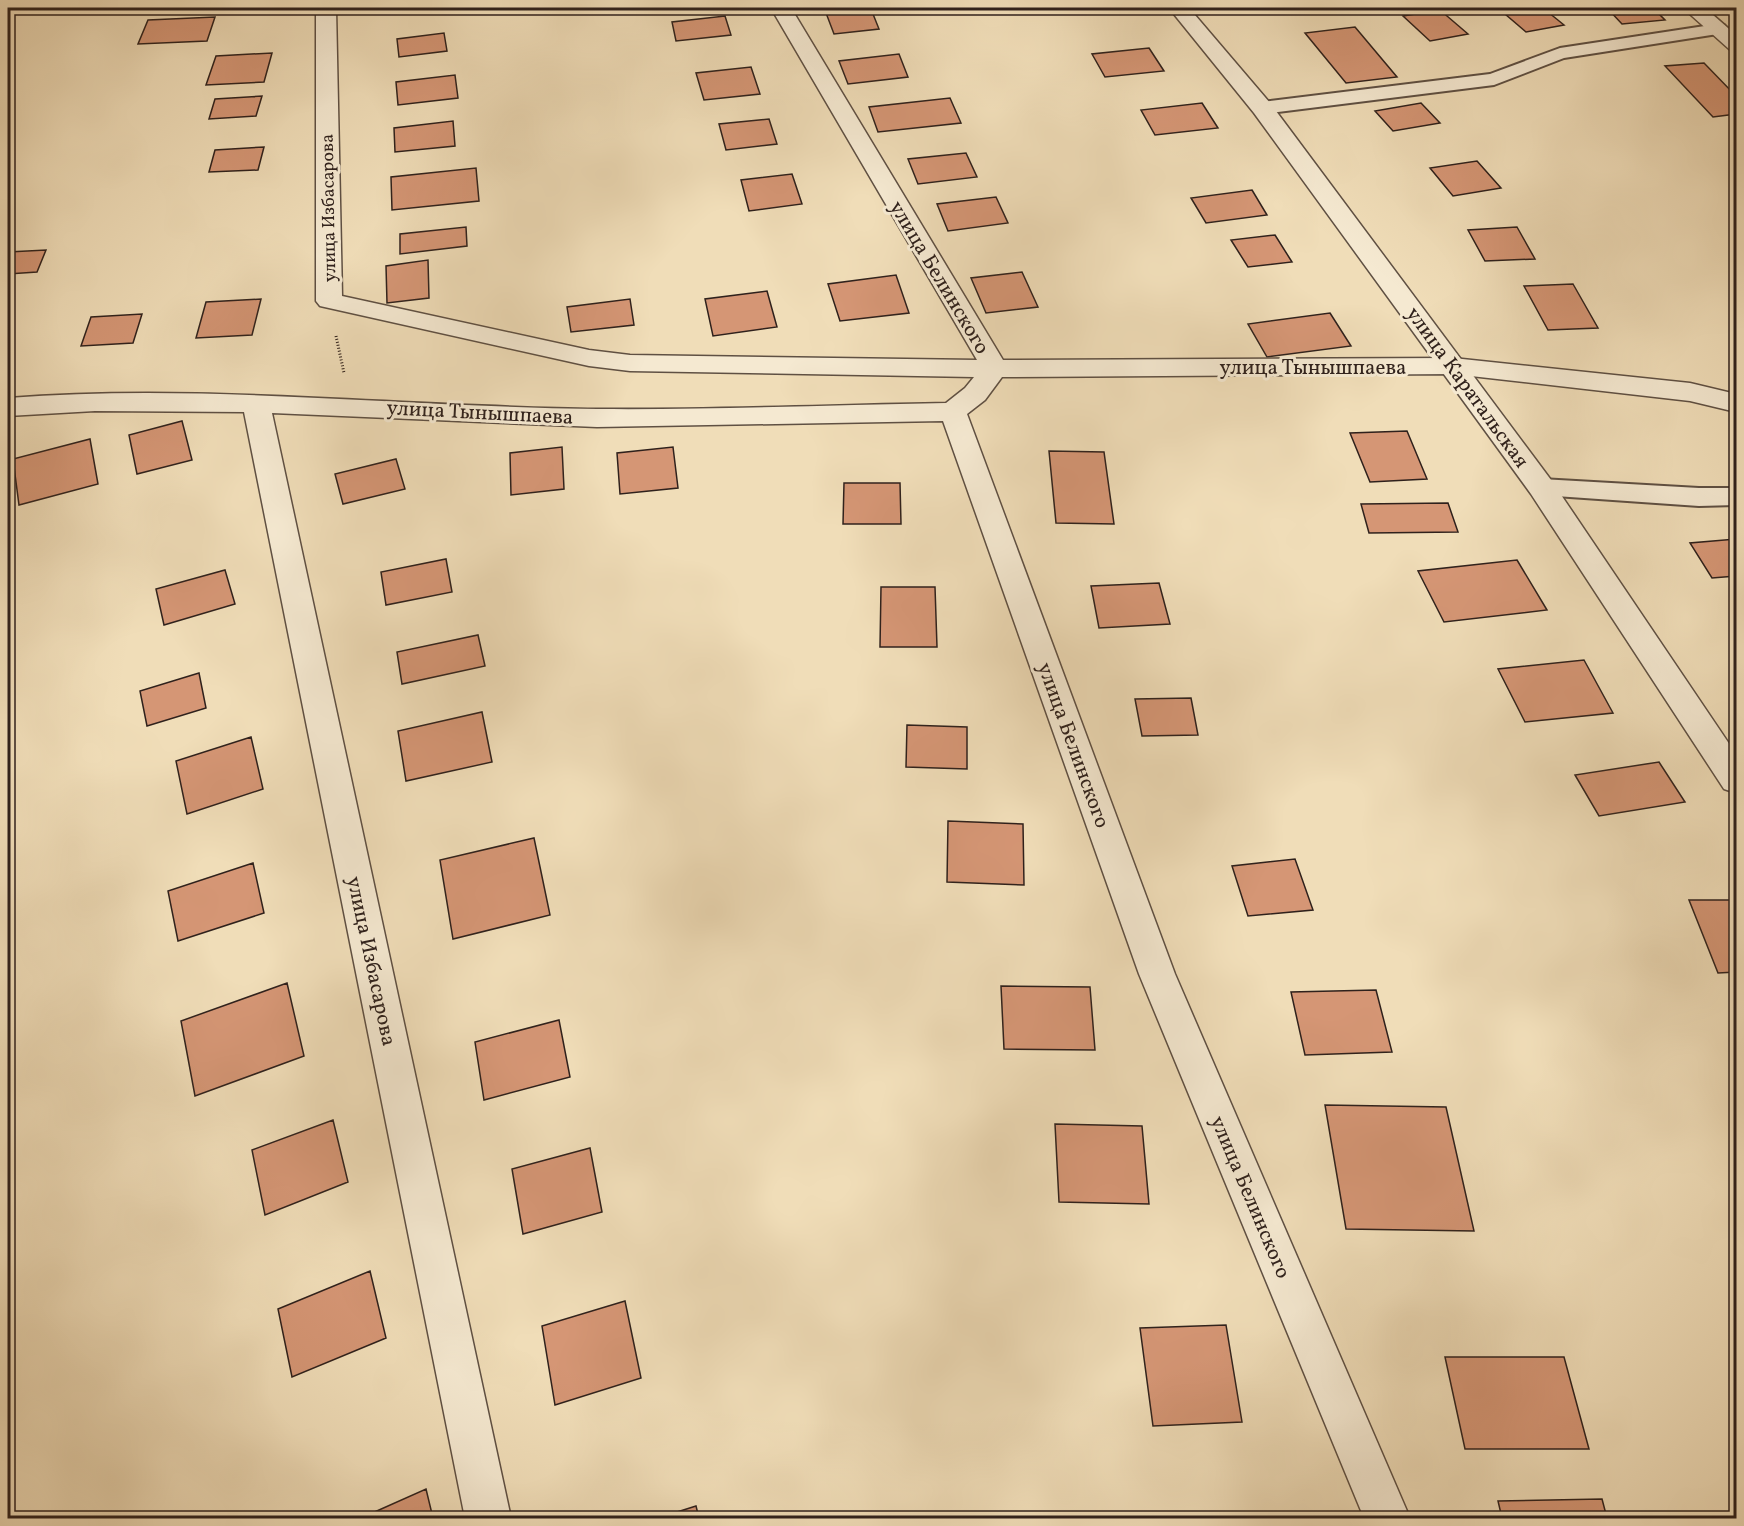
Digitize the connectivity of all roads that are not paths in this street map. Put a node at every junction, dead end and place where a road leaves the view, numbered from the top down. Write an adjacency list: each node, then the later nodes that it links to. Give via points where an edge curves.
1 (326, 8): 8 (street, улица Избасарова)
2 (781, 8): 10 (street, улица Белинского)
3 (1179, 8): 7 (street, улица Каратальская)
4 (1693, 8): 5 (street)
5 (1718, 29): 6 (street); 7 (lane, via 1560,53 1494,79)
6 (1737, 45)
7 (1262, 108): 9 (street, улица Каратальская)
8 (329, 301): 10 (street, улица Тынышпаева, via 589,358 630,363)
9 (1453, 366): 10 (street, улица Тынышпаева); 12 (street, улица Тынышпаева, via 1690,392); 15 (street, улица Каратальская)
10 (995, 369): 14 (street, улица Белинского, via 975,394)
11 (256, 403): 13 (street, улица Тынышпаева, via 95,402); 14 (street, улица Тынышпаева, via 597,418); 18 (street, улица Избасарова)
12 (1737, 403)
13 (8, 407)
14 (953, 412): 19 (street, улица Белинского, via 1157,974)
15 (1542, 487): 16 (lane); 17 (street, улица Каратальская)
16 (1737, 497)
17 (1737, 780)
18 (488, 1518)
19 (1387, 1518)

